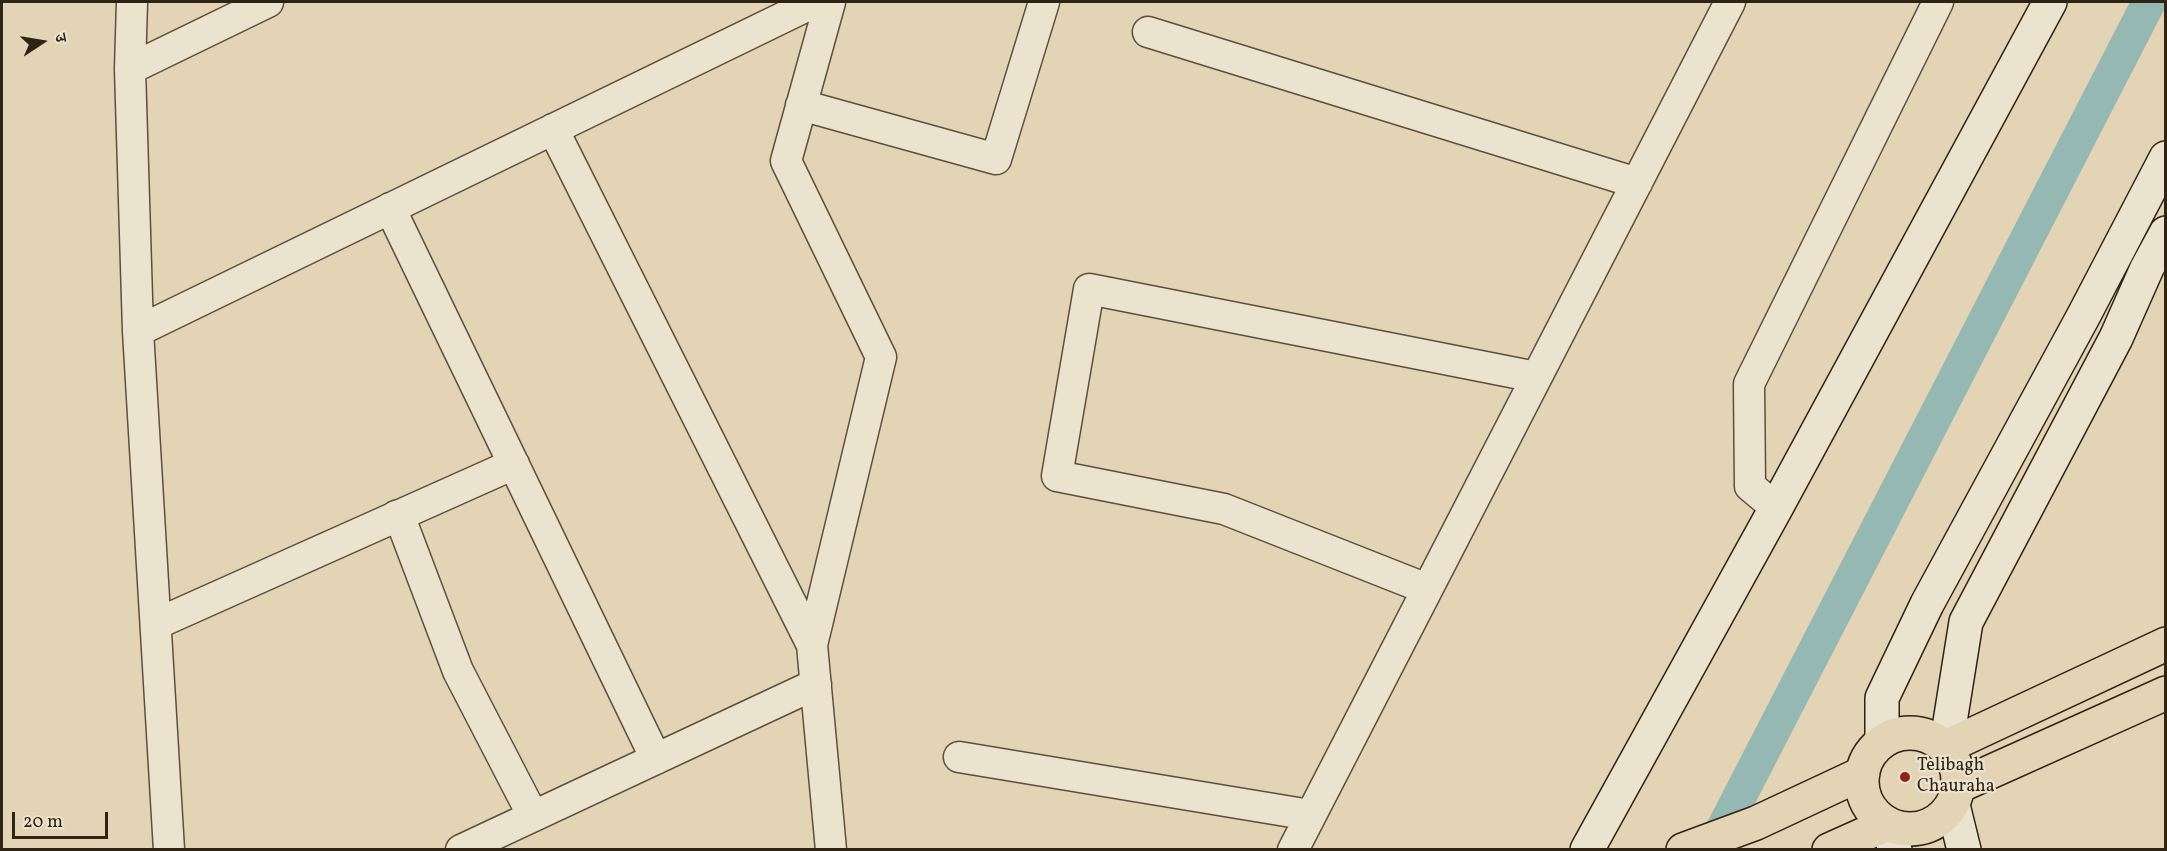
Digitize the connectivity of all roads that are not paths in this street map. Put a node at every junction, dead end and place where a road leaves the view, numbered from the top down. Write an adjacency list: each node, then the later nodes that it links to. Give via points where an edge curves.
1 (132, 2): 10 (street)
2 (267, 2): 10 (street)
3 (815, 2): 12 (street)
4 (830, 2): 11 (street)
5 (1044, 2): 11 (street, via 996,159)
6 (1730, 2): 14 (street)
7 (1938, 2): 20 (street, via 1749,384 1750,486)
8 (2050, 2): 20 (main road)
9 (1148, 32): 14 (street)
10 (130, 69): 17 (street)
11 (801, 105): 25 (street, via 786,161 881,357)
12 (553, 129): 15 (street); 25 (street)
13 (2166, 158): 28 (main road, via 1927,603 1882,698)
14 (1637, 183): 18 (street)
15 (390, 208): 17 (street); 19 (street)
16 (2166, 233): 29 (main road, via 2116,338 1966,622)
17 (138, 331): 23 (street)
18 (1536, 377): 22 (street); 22 (street, via 1089,289 1057,476 1224,509)
19 (514, 464): 21 (street); 31 (street)
20 (1776, 507): 41 (main road)
21 (398, 516): 23 (street); 35 (street, via 458,671)
22 (1427, 589): 34 (street)
23 (156, 624): 37 (street)
24 (2166, 644): 29 (main road)
25 (812, 645): 26 (street)
26 (816, 684): 31 (street); 39 (street)
27 (2166, 693): 33 (main road)
28 (1882, 742): 29 (main road, via 1898,734 1917,732); 32 (main road, via 1869,757)
29 (1946, 747): 33 (main road)
30 (960, 757): 34 (street)
31 (656, 759): 35 (street)
32 (1863, 773): 36 (main road, via 1864,794); 42 (main road, via 1756,824)
33 (1956, 796): 36 (main road, via 1940,820 1924,828 1904,829); 44 (main road)
34 (1311, 815): 40 (street)
35 (533, 816): 38 (street)
36 (1891, 837): 43 (main road)
37 (169, 849)
38 (461, 849)
39 (831, 849)
40 (1293, 849)
41 (1587, 849)
42 (1683, 849)
43 (1829, 849)
44 (1964, 849)

